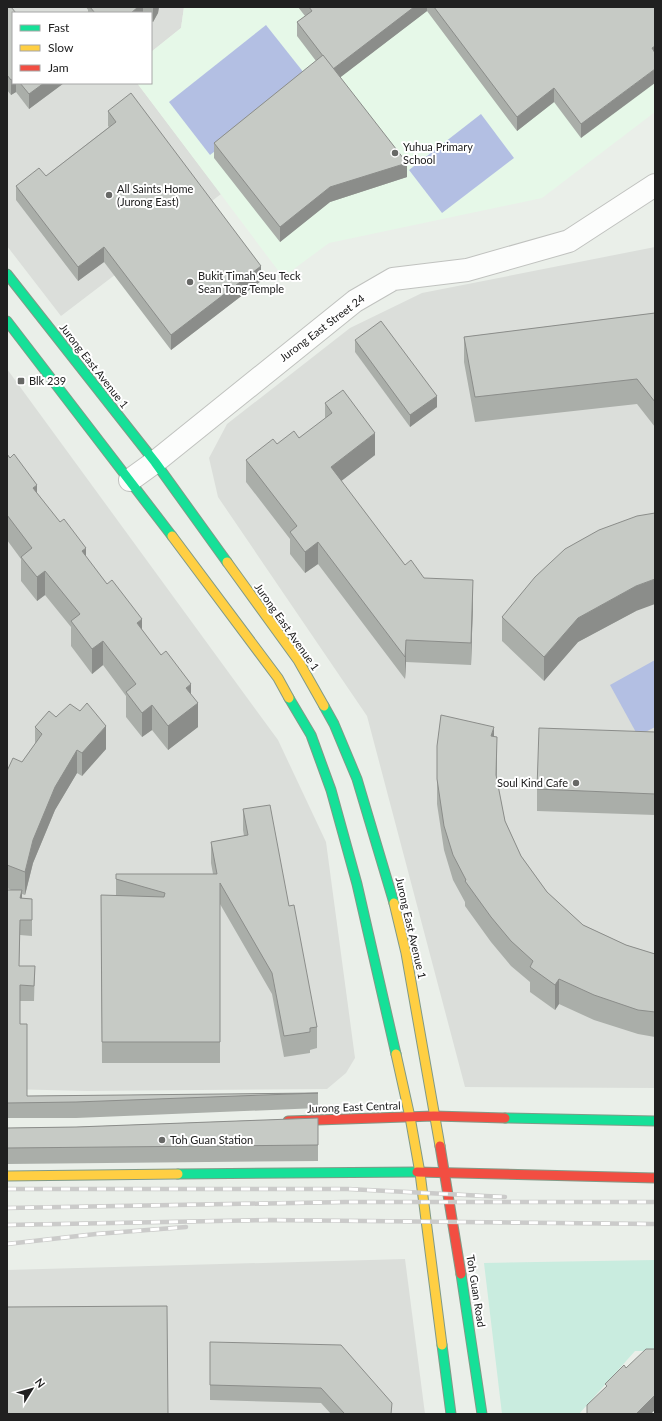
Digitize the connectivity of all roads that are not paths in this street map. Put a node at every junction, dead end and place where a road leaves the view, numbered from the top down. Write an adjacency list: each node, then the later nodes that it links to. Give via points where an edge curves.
1 (654, 188): 4 (street, Jurong East Street 24, via 569,241 467,270 394,279 355,301)
2 (7, 274): 4 (street, Jurong East Avenue 1)
3 (7, 321): 5 (street)
4 (155, 462): 5 (street, Jurong East Street 24); 6 (street, Jurong East Avenue 1, via 298,660 334,724 357,779 391,890 406,953)
5 (130, 480): 7 (street, via 278,678 310,735 331,790 357,884)
6 (434, 1116): 7 (street, Jurong East Central); 8 (street, Jurong East Central); 10 (street, Jurong East Avenue 1)
7 (410, 1117): 9 (street, Jurong East Central); 11 (street)
8 (655, 1121)
9 (276, 1122)
10 (445, 1172): 11 (street); 13 (street); 15 (street, Toh Guan Road)
11 (420, 1173): 12 (street); 14 (street)
12 (7, 1176)
13 (655, 1178)
14 (451, 1414)
15 (482, 1414)

